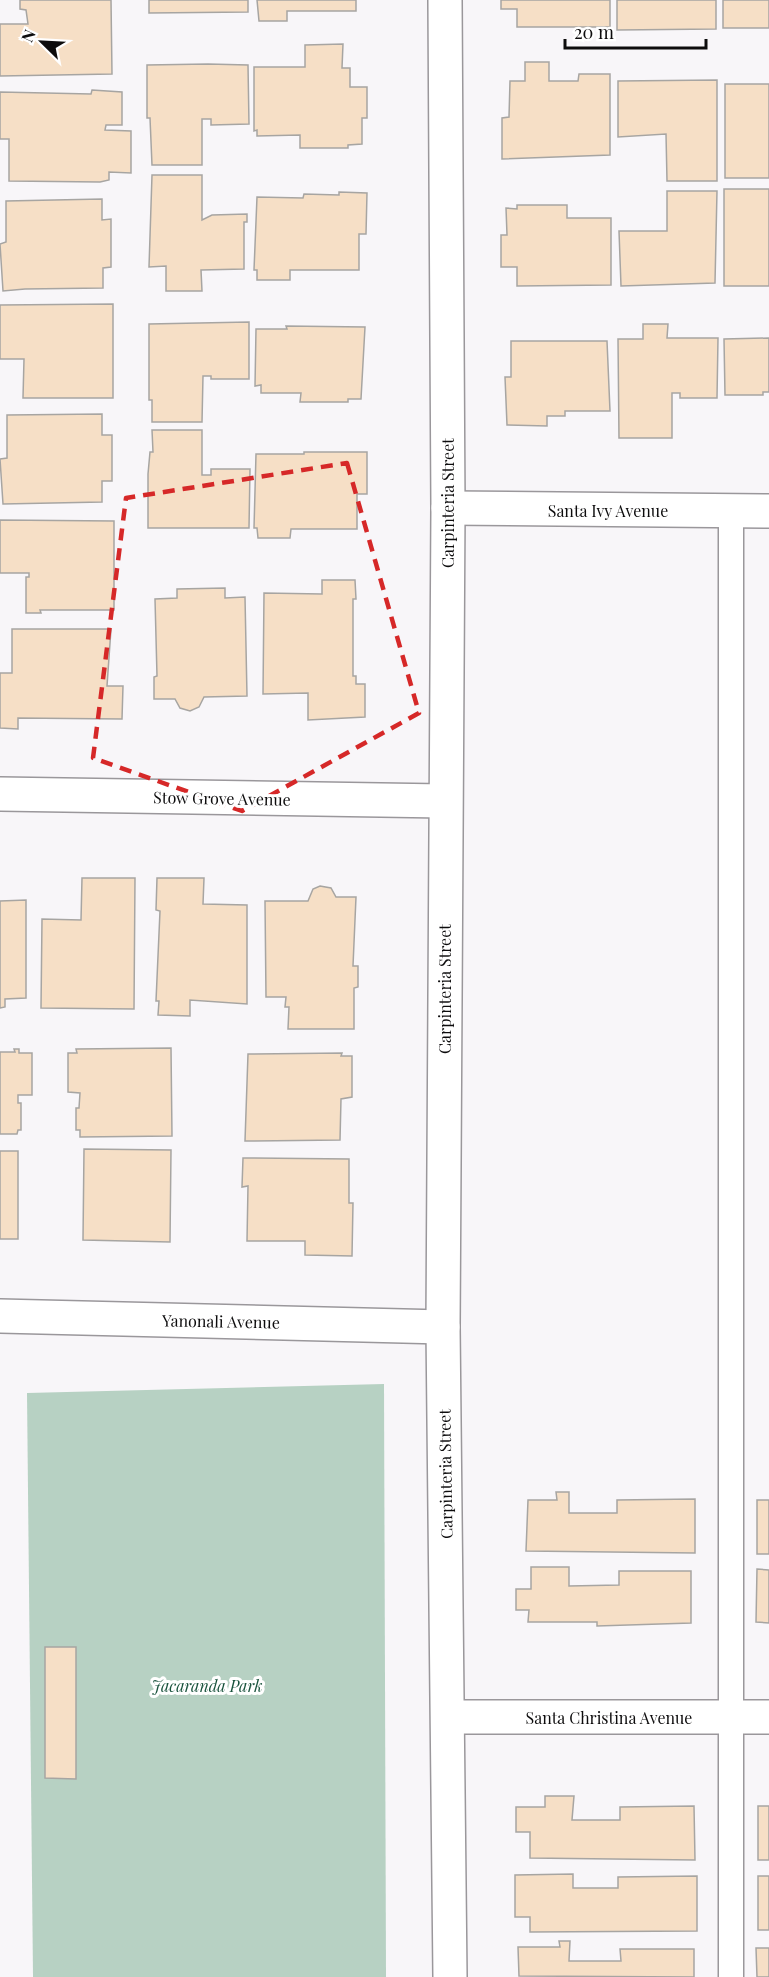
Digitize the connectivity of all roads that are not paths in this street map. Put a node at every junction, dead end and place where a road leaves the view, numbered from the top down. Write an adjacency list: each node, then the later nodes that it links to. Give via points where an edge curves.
1 (445, 0): 2 (street, Carpinteria Street)
2 (448, 508): 3 (street, Santa Ivy Avenue); 6 (street, Carpinteria Street)
3 (731, 511): 4 (street, Santa Ivy Avenue); 10 (lane)
4 (769, 511)
5 (0, 795): 6 (street, Stow Grove Avenue)
6 (444, 801): 8 (street, Carpinteria Street)
7 (0, 1316): 8 (street, Yanonali Avenue)
8 (443, 1327): 9 (street, Carpinteria Street)
9 (448, 1716): 10 (street, Santa Christina Avenue); 12 (street, Carpinteria Street)
10 (730, 1718): 11 (street, Santa Christina Avenue); 13 (lane)
11 (769, 1718)
12 (450, 1977)
13 (731, 1977)

